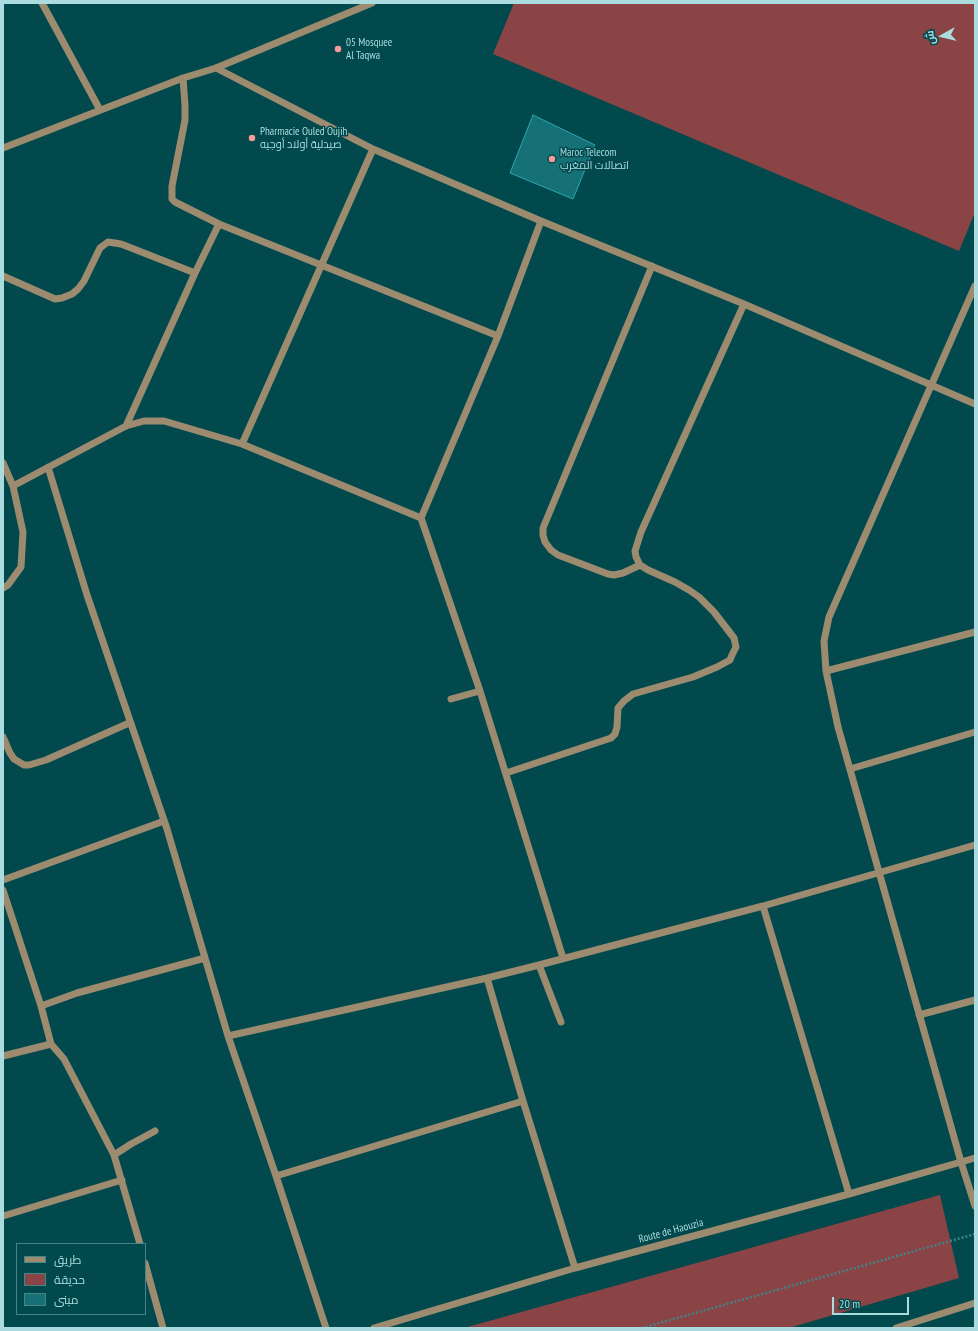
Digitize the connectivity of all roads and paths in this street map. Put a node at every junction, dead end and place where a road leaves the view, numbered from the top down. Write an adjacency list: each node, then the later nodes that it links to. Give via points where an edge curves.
1 (42, 3): 5 (street)
2 (372, 3): 3 (street)
3 (216, 68): 4 (street); 7 (street)
4 (183, 78): 5 (street); 9 (street, via 185,120 172,186 172,199)
5 (100, 110): 6 (street)
6 (3, 148)
7 (373, 149): 8 (street); 10 (street)
8 (541, 221): 11 (street); 16 (street)
9 (219, 224): 10 (street); 12 (street)
10 (321, 264): 16 (street); 20 (street)
11 (652, 266): 15 (street); 25 (street, via 542,528 548,546 565,558 614,575)
12 (195, 273): 13 (street, via 121,244 108,242 100,248 78,289 62,298 55,298); 19 (street)
13 (3, 276)
14 (975, 286): 17 (street)
15 (744, 304): 17 (street); 25 (street, via 641,532 635,551)
16 (498, 336): 24 (street)
17 (932, 386): 18 (street); 28 (street, via 829,617 824,641)
18 (975, 404)
19 (126, 426): 20 (street, via 144,421 164,421); 22 (street)
20 (242, 444): 24 (street)
21 (3, 463): 23 (street)
22 (48, 467): 23 (street); 31 (street)
23 (12, 486): 26 (street, via 23,532 21,567 8,586)
24 (421, 518): 29 (street)
25 (640, 565): 35 (street, via 689,590 714,612 734,638 736,647 730,660 692,676 633,694 618,708 617,727 611,738)
26 (3, 588)
27 (975, 632): 28 (street)
28 (826, 671): 34 (street)
29 (480, 691): 30 (street); 35 (street)
30 (451, 700)
31 (129, 723): 33 (street, via 29,765 14,759); 36 (street)
32 (975, 732): 34 (street)
33 (3, 736)
34 (850, 769): 38 (street)
35 (506, 773): 43 (street)
36 (164, 821): 39 (street); 42 (street)
37 (975, 845): 38 (street)
38 (880, 872): 41 (street); 48 (street)
39 (3, 880)
40 (3, 890): 47 (street)
41 (763, 906): 43 (street); 60 (street)
42 (205, 958): 47 (street, via 77,993); 50 (street)
43 (563, 958): 44 (street)
44 (539, 965): 45 (street); 49 (street)
45 (487, 978): 50 (street); 53 (street)
46 (975, 1000): 48 (street)
47 (41, 1006): 51 (street)
48 (919, 1015): 57 (street)
49 (561, 1022)
50 (228, 1036): 58 (street)
51 (52, 1044): 52 (street); 55 (street, via 64,1059)
52 (3, 1056)
53 (523, 1101): 58 (street); 66 (street)
54 (156, 1131): 55 (street)
55 (114, 1155): 59 (street)
56 (975, 1158): 57 (street, Route de Haouzia)
57 (961, 1162): 60 (street, Route de Haouzia); 61 (street)
58 (276, 1176): 69 (street)
59 (122, 1180): 62 (street); 64 (street)
60 (849, 1194): 66 (street, Route de Haouzia)
61 (975, 1206)
62 (3, 1216)
63 (975, 1234): 71 (path)
64 (140, 1243)
65 (146, 1267): 68 (street)
66 (575, 1268): 70 (street, Route de Haouzia)
67 (975, 1303): 72 (street)
68 (163, 1328)
69 (326, 1328)
70 (374, 1328)
71 (642, 1328)
72 (896, 1328)

